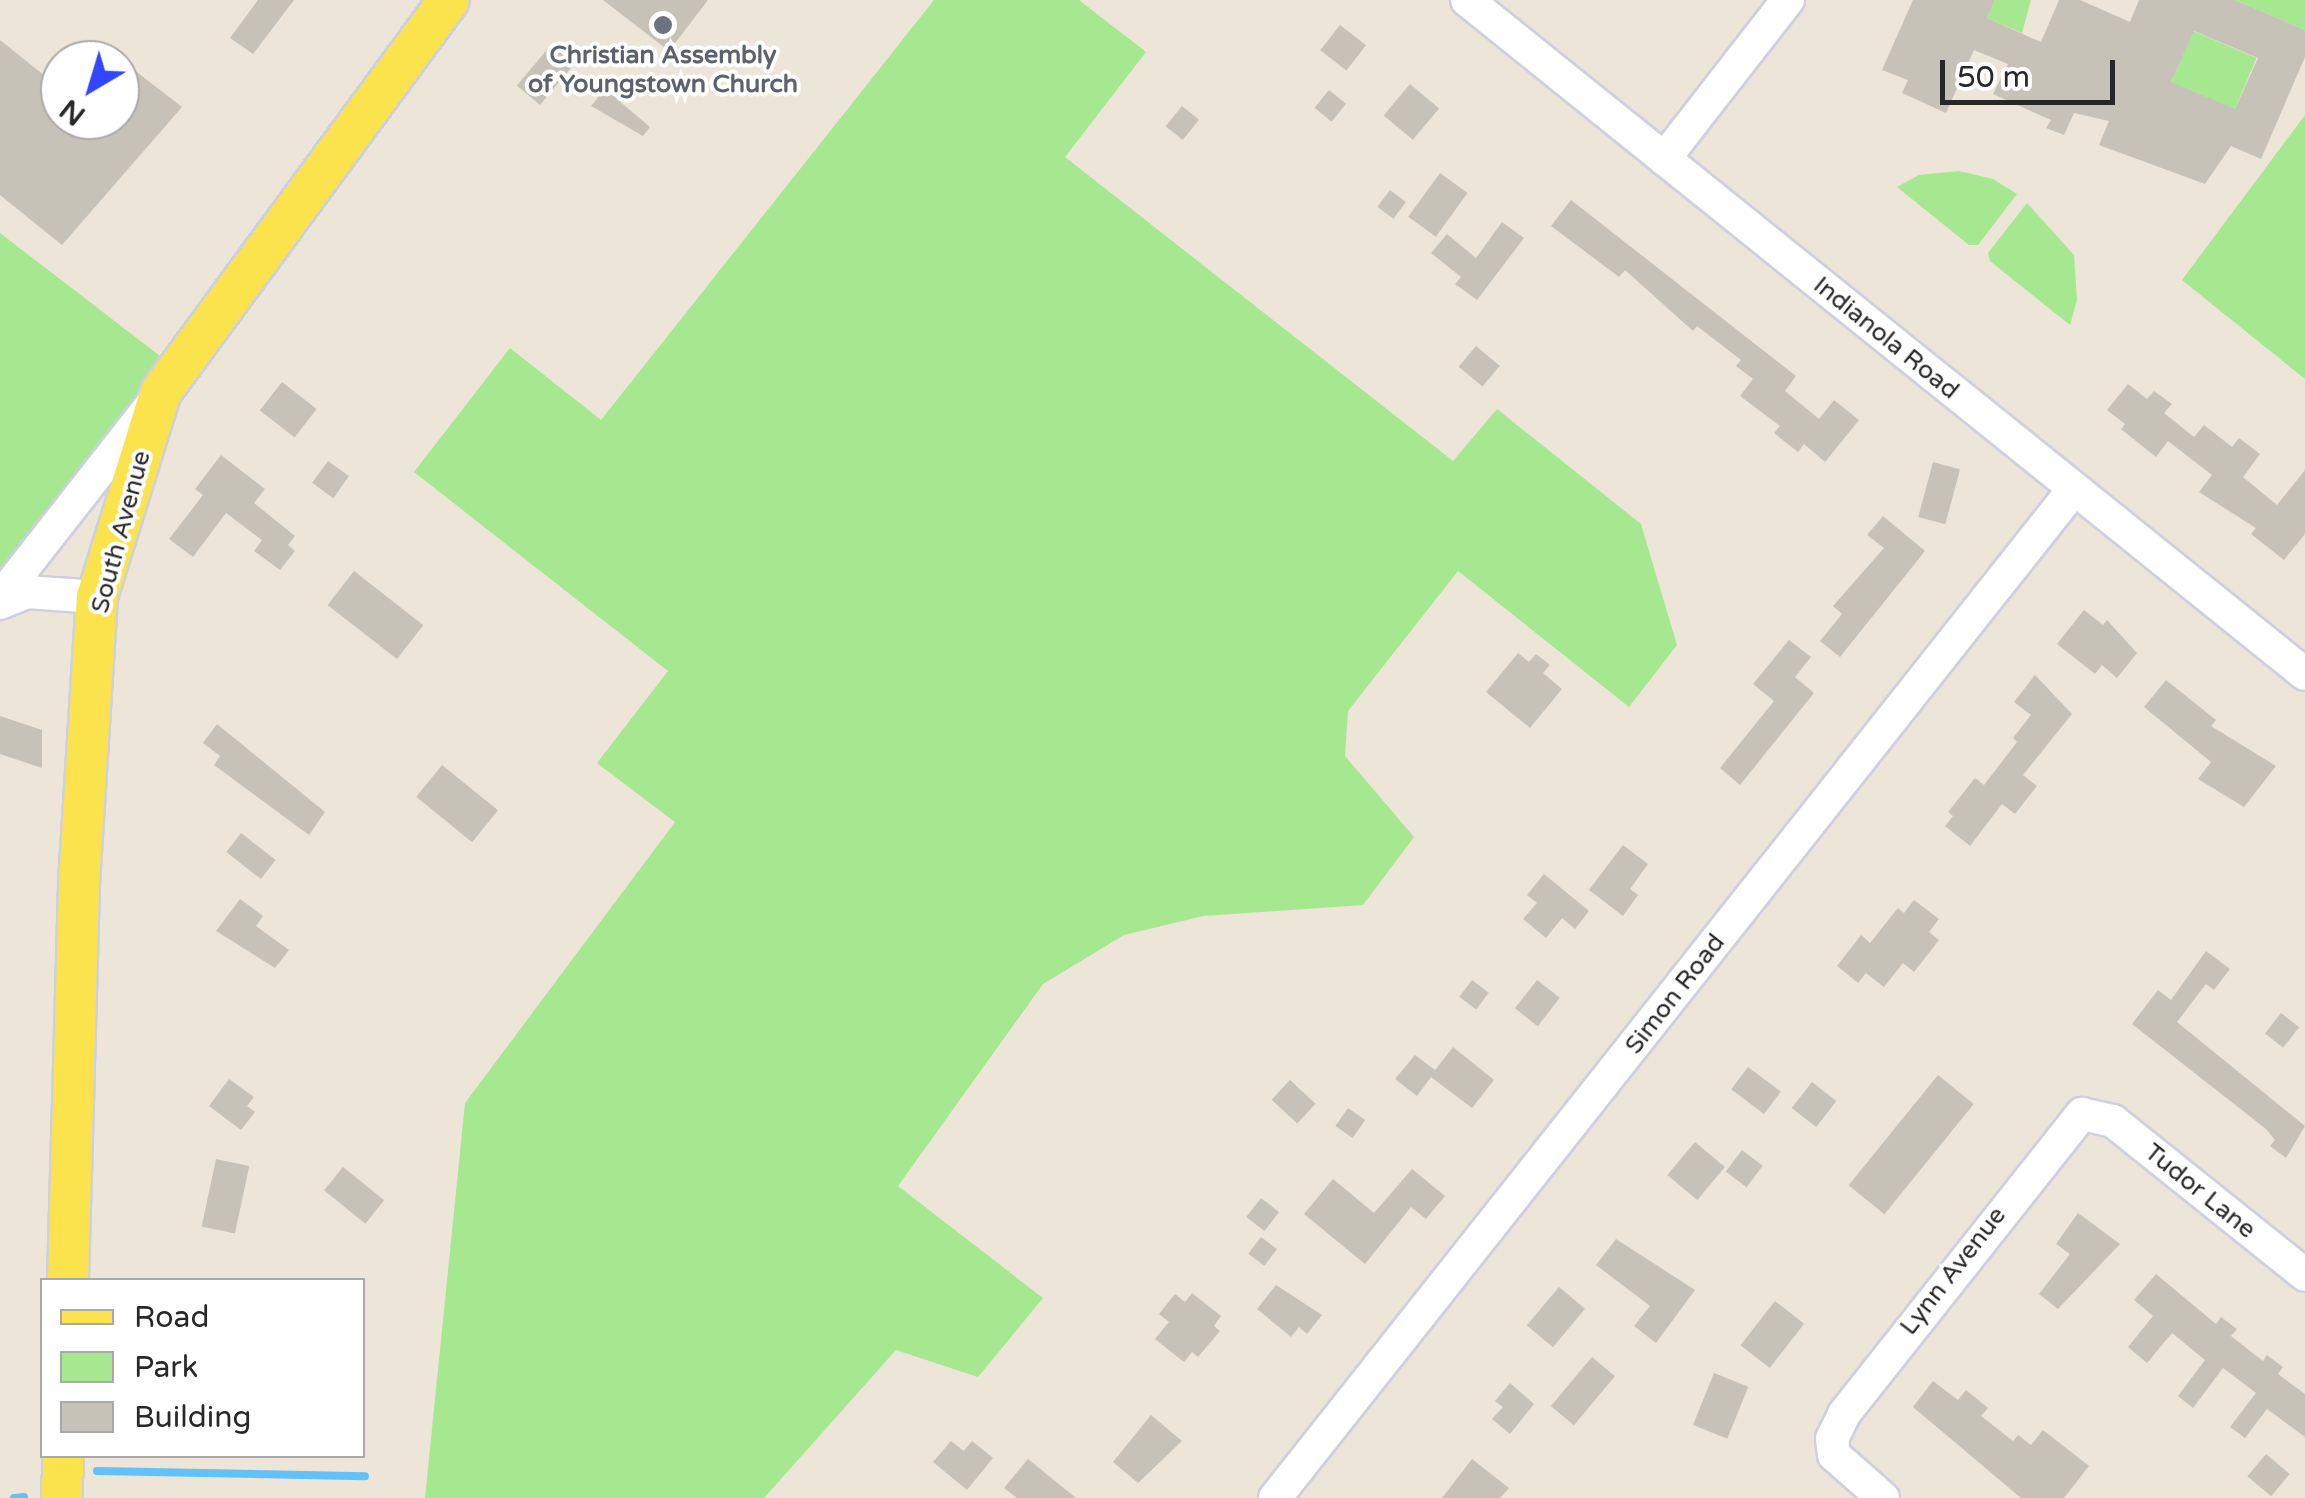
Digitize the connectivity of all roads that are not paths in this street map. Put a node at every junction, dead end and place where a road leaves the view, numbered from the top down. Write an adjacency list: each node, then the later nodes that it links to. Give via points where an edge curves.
1 (449, 0): 5 (main road, South Avenue)
2 (1467, 0): 4 (street, Indianola Road)
3 (1788, 0): 4 (street)
4 (1664, 158): 6 (street, Indianola Road)
5 (161, 392): 7 (main road, South Avenue); 8 (street)
6 (2074, 490): 9 (street, Indianola Road); 15 (street, Simon Road)
7 (97, 597): 8 (street, via 27,592); 12 (main road, South Avenue)
8 (0, 600)
9 (2305, 674)
10 (2093, 1112): 11 (street, Tudor Lane); 16 (street, Lynn Avenue, via 2066,1125 1844,1414 1832,1447)
11 (2305, 1275)
12 (68, 1278)
13 (63, 1458): 14 (main road)
14 (62, 1498)
15 (1275, 1498)
16 (1883, 1498)

